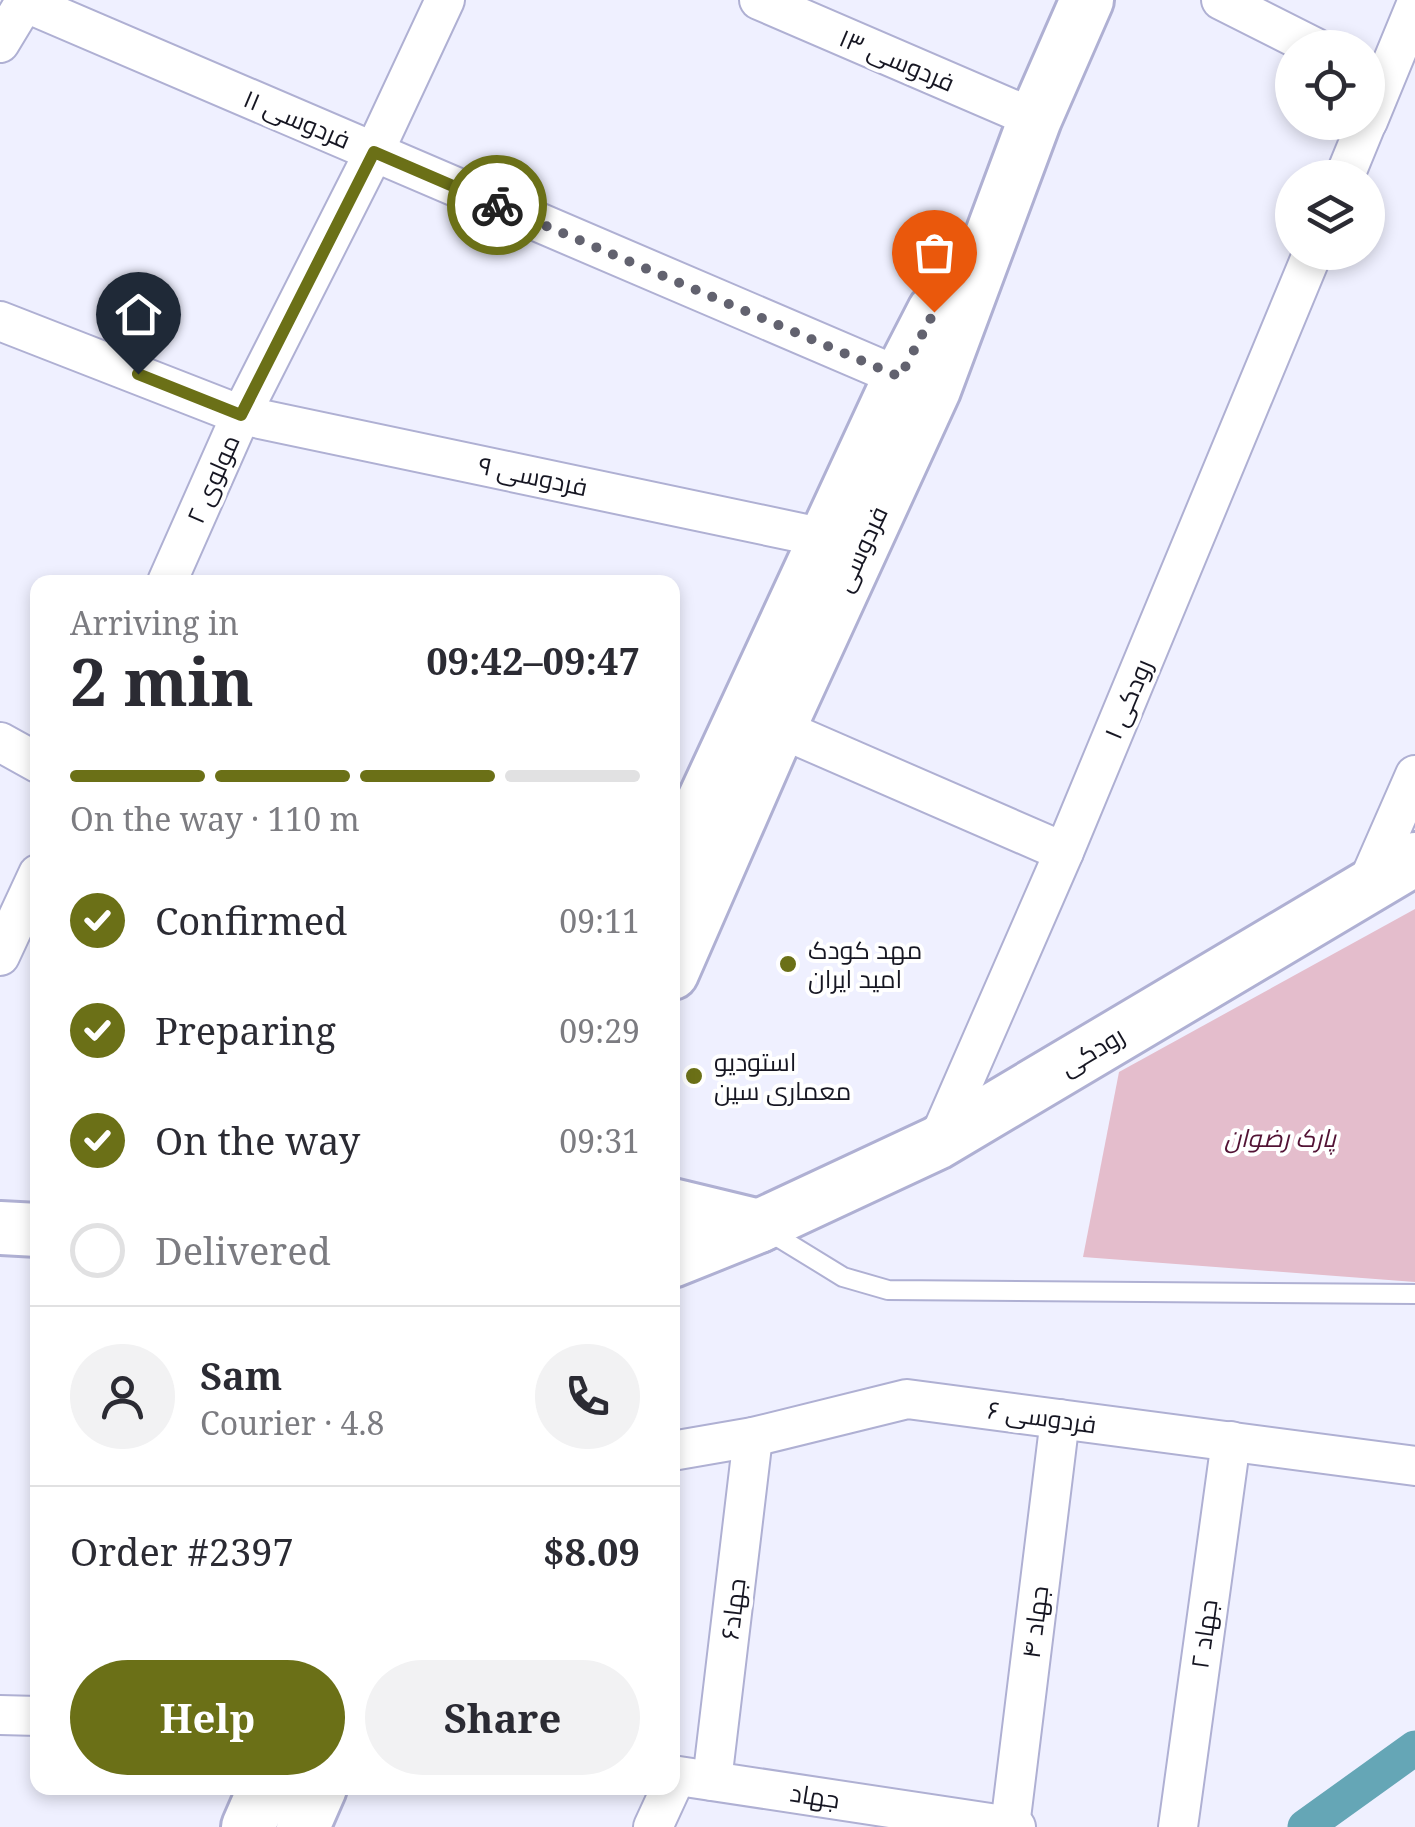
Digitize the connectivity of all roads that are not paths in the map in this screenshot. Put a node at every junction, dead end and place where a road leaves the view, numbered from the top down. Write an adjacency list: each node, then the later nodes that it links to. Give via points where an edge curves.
1 (445, 0): 11 (street, مولوی ۲)
2 (759, 0): 10 (street, فردوسی ۱۳)
3 (1088, 0): 10 (main road, فردوسی)
4 (1221, 0): 7 (street)
5 (25, 1): 8 (street); 11 (street, فردوسی ۱۱)
6 (1415, 7): 9 (street)
7 (1280, 30)
8 (0, 43)
9 (1385, 61)
10 (1035, 119): 14 (main road, فردوسی); 18 (main road, فردوسی, via 934,390)
11 (374, 152): 14 (street, فردوسی ۱۱); 15 (street, مولوی ۲)
12 (1306, 270): 23 (street, رودکی ۱)
13 (0, 321): 15 (street, فردوسی ۹)
14 (900, 377): 16 (main road, فردوسی)
15 (241, 415): 16 (street, فردوسی ۹); 17 (street, مولوی ۲)
16 (825, 538): 22 (main road, فردوسی)
17 (170, 575)
18 (779, 728): 23 (street); 27 (main road, فردوسی)
19 (0, 742): 20 (street)
20 (30, 759)
21 (1415, 775): 25 (street)
22 (680, 852)
23 (1064, 852): 29 (street, رودکی ۱)
24 (1415, 858): 25 (main road, رودکی)
25 (1364, 889): 29 (main road, رودکی)
26 (30, 891): 28 (street)
27 (680, 955)
28 (0, 956)
29 (938, 1143): 33 (main road, رودکی)
30 (0, 1204): 31 (main road)
31 (30, 1206)
32 (680, 1207): 33 (main road)
33 (759, 1226): 36 (main road, رودکی); 37 (lane, via 843,1277 888,1290)
34 (0, 1228): 35 (main road)
35 (30, 1230)
36 (680, 1258)
37 (1415, 1294)
38 (1060, 1419): 39 (street, فردوسی ۶, via 907,1398); 40 (street, فردوسی ۶); 49 (street, جهاد ۴)
39 (753, 1437): 41 (street, فردوسی ۶); 45 (street, جهاد۶)
40 (1231, 1442): 42 (street, فردوسی ۶); 53 (street, جهاد ۲)
41 (680, 1450)
42 (1415, 1466)
43 (0, 1715): 44 (street)
44 (30, 1716)
45 (681, 1780): 49 (street, جهاد)
46 (263, 1795): 50 (main road)
47 (317, 1795): 51 (main road)
48 (672, 1795): 52 (street, جهاد۶)
49 (1013, 1826)
50 (248, 1827)
51 (303, 1827)
52 (653, 1827)
53 (1178, 1827)

